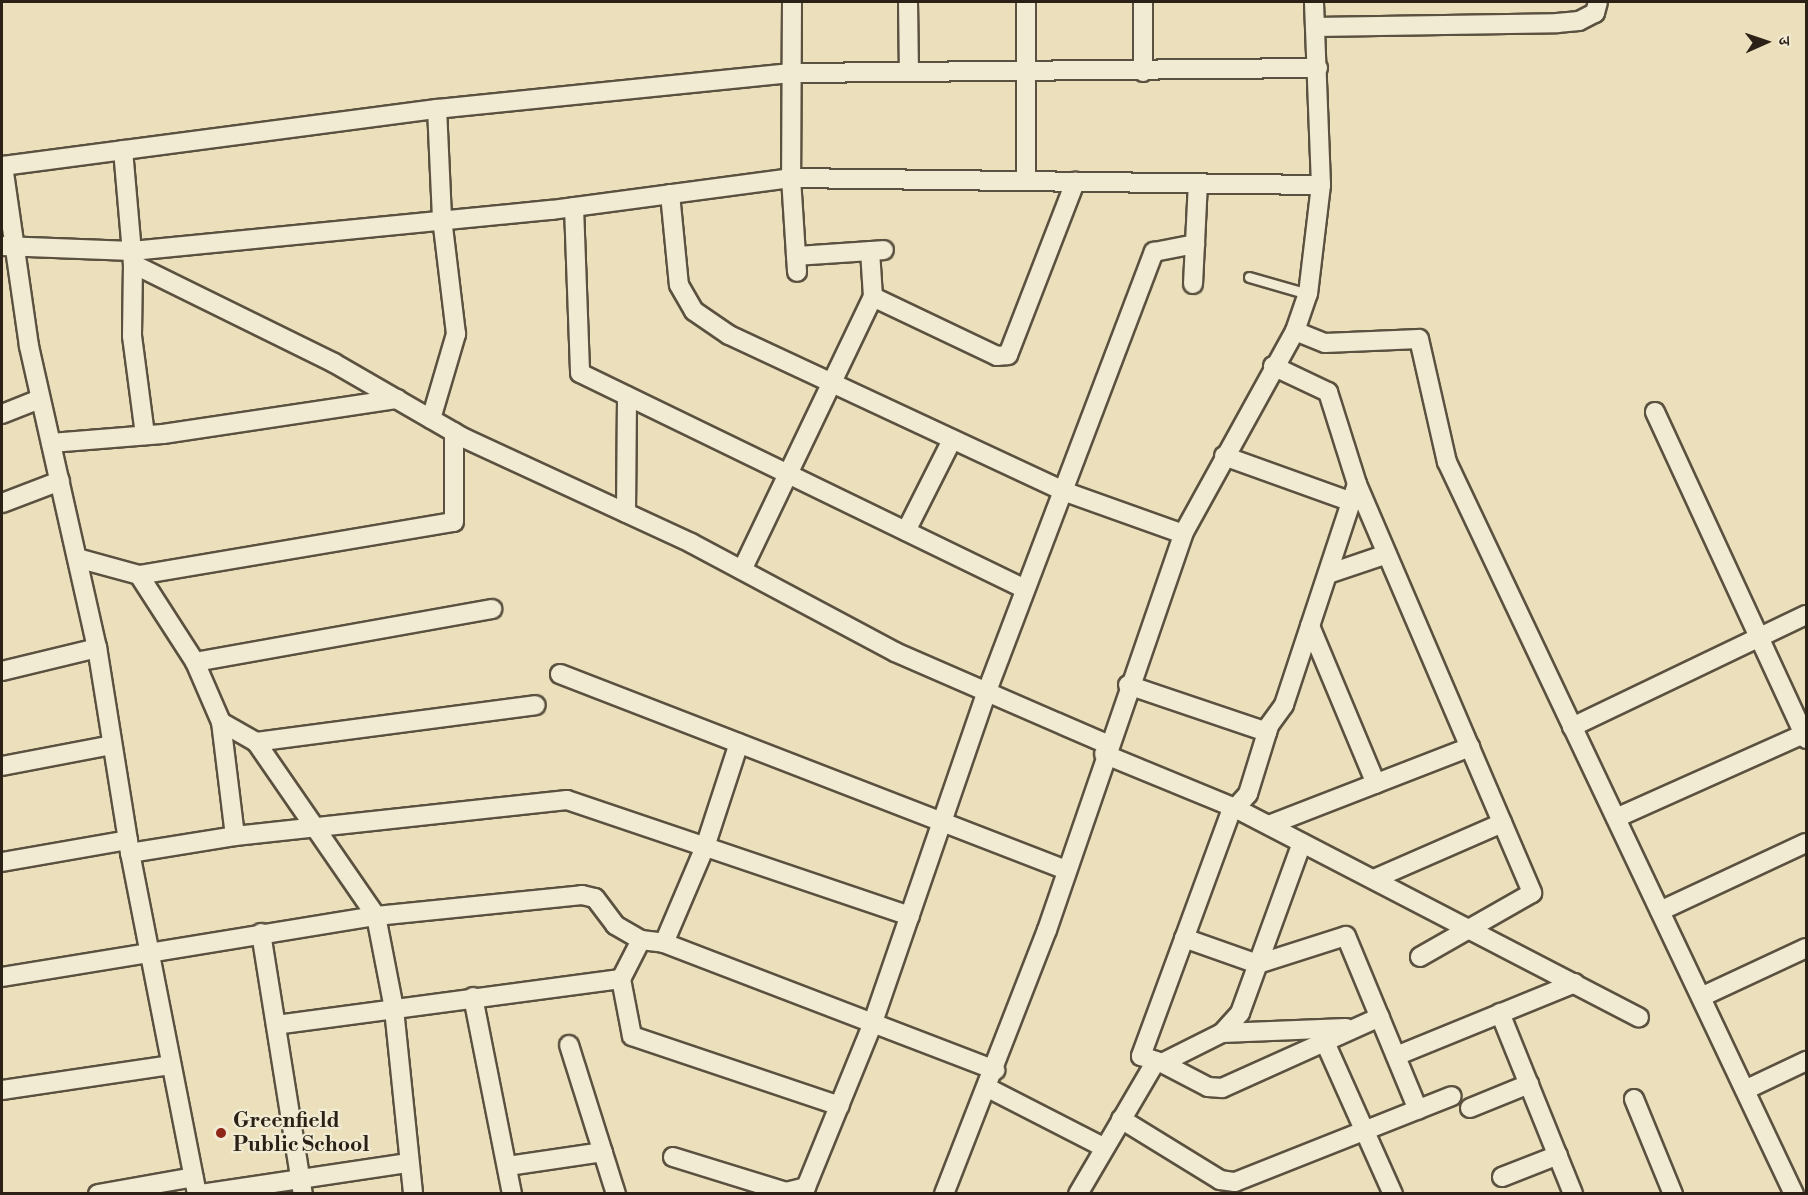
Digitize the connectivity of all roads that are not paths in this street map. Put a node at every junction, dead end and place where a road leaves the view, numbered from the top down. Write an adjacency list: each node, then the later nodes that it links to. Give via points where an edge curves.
1 (792, 2): 11 (street)
2 (909, 2): 9 (street)
3 (1026, 2): 12 (street)
4 (1143, 2): 10 (street)
5 (1314, 2): 7 (street)
6 (1598, 2): 7 (street, via 1595,13 1579,21 1557,23)
7 (1315, 27): 8 (street)
8 (1318, 68): 10 (street); 19 (street)
9 (909, 70): 11 (street); 12 (street)
10 (1143, 72): 12 (street)
11 (794, 73): 13 (street); 15 (street)
12 (1026, 74): 16 (street)
13 (437, 109): 14 (street); 22 (street)
14 (123, 150): 24 (street, via 3,166); 25 (street)
15 (791, 178): 16 (street); 20 (street); 29 (street, via 797,264 877,250)
16 (1026, 181): 17 (street)
17 (1075, 182): 18 (street); 29 (street, via 1008,355 997,356)
18 (1198, 183): 19 (street); 23 (street)
19 (1321, 185): 28 (street)
20 (670, 194): 21 (street); 32 (street, via 680,285 694,311 729,335)
21 (574, 207): 22 (street); 33 (street, via 580,373)
22 (442, 218): 25 (street); 38 (street, via 456,334)
23 (1195, 244): 27 (street); 47 (street, via 1154,252)
24 (9, 247): 25 (street); 34 (street)
25 (132, 258): 35 (street); 40 (street, via 132,336)
26 (1249, 277): 28 (lane)
27 (1193, 284)
28 (1308, 294): 30 (street)
29 (873, 297): 32 (street)
30 (1295, 332): 31 (street); 71 (street, via 1325,343 1419,339 1447,462)
31 (1273, 366): 43 (street); 46 (street, via 1328,392)
32 (833, 386): 41 (street); 44 (street)
33 (627, 396): 44 (street); 50 (street)
34 (40, 399): 37 (street); 42 (street)
35 (397, 399): 38 (street); 40 (street)
36 (1655, 412): 62 (street)
37 (2, 414)
38 (431, 419): 39 (street)
39 (454, 432): 50 (street); 57 (street, via 454,522)
40 (145, 435): 42 (street)
41 (952, 440): 47 (street); 51 (street)
42 (51, 443): 45 (street)
43 (1224, 456): 49 (street); 52 (street)
44 (790, 475): 51 (street); 55 (street)
45 (60, 481): 48 (street); 54 (street)
46 (1358, 484): 49 (street); 53 (street)
47 (1063, 491): 52 (street); 58 (street)
48 (2, 502)
49 (1352, 502): 56 (street)
50 (626, 513): 55 (street)
51 (906, 531): 58 (street)
52 (1183, 534): 67 (street)
53 (1387, 554): 56 (street); 77 (street)
54 (77, 558): 57 (street); 63 (street)
55 (742, 570): 68 (street, via 895,652)
56 (1328, 574): 61 (street)
57 (139, 575): 64 (street)
58 (1026, 589): 68 (street)
59 (492, 609): 64 (street)
60 (1806, 615): 62 (street)
61 (1310, 626): 72 (street, via 1284,705); 80 (street)
62 (1760, 638): 71 (street); 73 (street)
63 (97, 648): 65 (street); 76 (street)
64 (195, 662): 70 (street)
65 (2, 671)
66 (560, 674): 75 (street)
67 (1128, 685): 72 (street); 78 (street)
68 (987, 692): 78 (street); 83 (street)
69 (536, 705): 74 (street)
70 (221, 722): 74 (street); 87 (street)
71 (1572, 727): 82 (street)
72 (1267, 732): 81 (street, via 1248,794)
73 (1805, 736): 82 (street)
74 (256, 742): 86 (street)
75 (739, 743): 83 (street); 91 (street)
76 (112, 745): 79 (street); 90 (street)
77 (1470, 747): 80 (street); 84 (street)
78 (1106, 749): 81 (street); 93 (street)
79 (2, 766)
80 (1377, 784): 85 (street)
81 (1236, 808): 85 (street); 100 (street)
82 (1616, 818): 95 (street)
83 (943, 822): 93 (street); 97 (street)
84 (1502, 823): 94 (street); 98 (street, via 1532,893)
85 (1269, 825): 88 (street)
86 (315, 826): 87 (street); 91 (street, via 567,800); 96 (street)
87 (235, 836): 90 (street)
88 (1302, 843): 94 (street); 106 (street)
89 (1806, 843): 95 (street)
90 (129, 847): 92 (street); 104 (street)
91 (705, 847): 97 (street); 102 (street)
92 (2, 862)
93 (1066, 870): 126 (street)
94 (1374, 879): 98 (street)
95 (1660, 911): 111 (street)
96 (376, 916): 99 (street); 101 (street, via 582,895 595,898 615,926); 112 (street)
97 (910, 916): 117 (street)
98 (1469, 929): 105 (street); 109 (street)
99 (261, 933): 104 (street); 116 (street)
100 (1184, 938): 106 (street); 124 (street, via 1141,1056)
101 (640, 940): 102 (street); 108 (street)
102 (664, 943): 117 (street)
103 (1806, 948): 111 (street)
104 (149, 950): 107 (street); 125 (street)
105 (1420, 957)
106 (1258, 964): 114 (street, via 1346,936); 119 (street, via 1240,1013)
107 (2, 977)
108 (621, 979): 110 (street); 133 (street, via 627,1027 639,1040)
109 (1575, 983): 113 (street); 115 (street)
110 (473, 997): 112 (street); 143 (street)
111 (1701, 997): 130 (street)
112 (394, 1009): 116 (street); 142 (street)
113 (1500, 1013): 122 (street); 127 (street)
114 (1380, 1017): 118 (street); 122 (street)
115 (1639, 1017)
116 (276, 1025): 145 (street)
117 (872, 1025): 126 (street); 133 (street)
118 (1353, 1028): 119 (street); 120 (street)
119 (1222, 1033): 124 (street)
120 (1324, 1040): 124 (street, via 1222,1088 1208,1087); 137 (street)
121 (569, 1045): 139 (street)
122 (1396, 1056): 135 (street)
123 (1806, 1061): 130 (street)
124 (1159, 1062): 136 (street)
125 (171, 1065): 129 (street); 146 (street)
126 (995, 1070): 128 (street)
127 (1529, 1084): 134 (street); 140 (street)
128 (988, 1088): 138 (street); 152 (street)
129 (2, 1090)
130 (1745, 1090): 156 (street)
131 (1452, 1096): 135 (street)
132 (1634, 1099): 155 (street)
133 (840, 1106): 141 (street, via 806,1187 798,1192)
134 (1470, 1108)
135 (1418, 1110): 137 (street)
136 (1121, 1119): 137 (street, via 1220,1180 1235,1182); 138 (street)
137 (1365, 1131): 153 (street)
138 (1105, 1148): 147 (street)
139 (603, 1152): 143 (street); 151 (street)
140 (1558, 1155): 144 (street); 154 (street)
141 (673, 1157)
142 (408, 1163): 145 (street); 149 (street)
143 (508, 1166): 150 (street)
144 (1502, 1177)
145 (302, 1186): 146 (street)
146 (197, 1188): 148 (street)
147 (1083, 1192)
148 (98, 1194)
149 (413, 1194)
150 (512, 1194)
151 (616, 1194)
152 (944, 1194)
153 (1393, 1194)
154 (1573, 1194)
155 (1673, 1194)
156 (1794, 1194)

